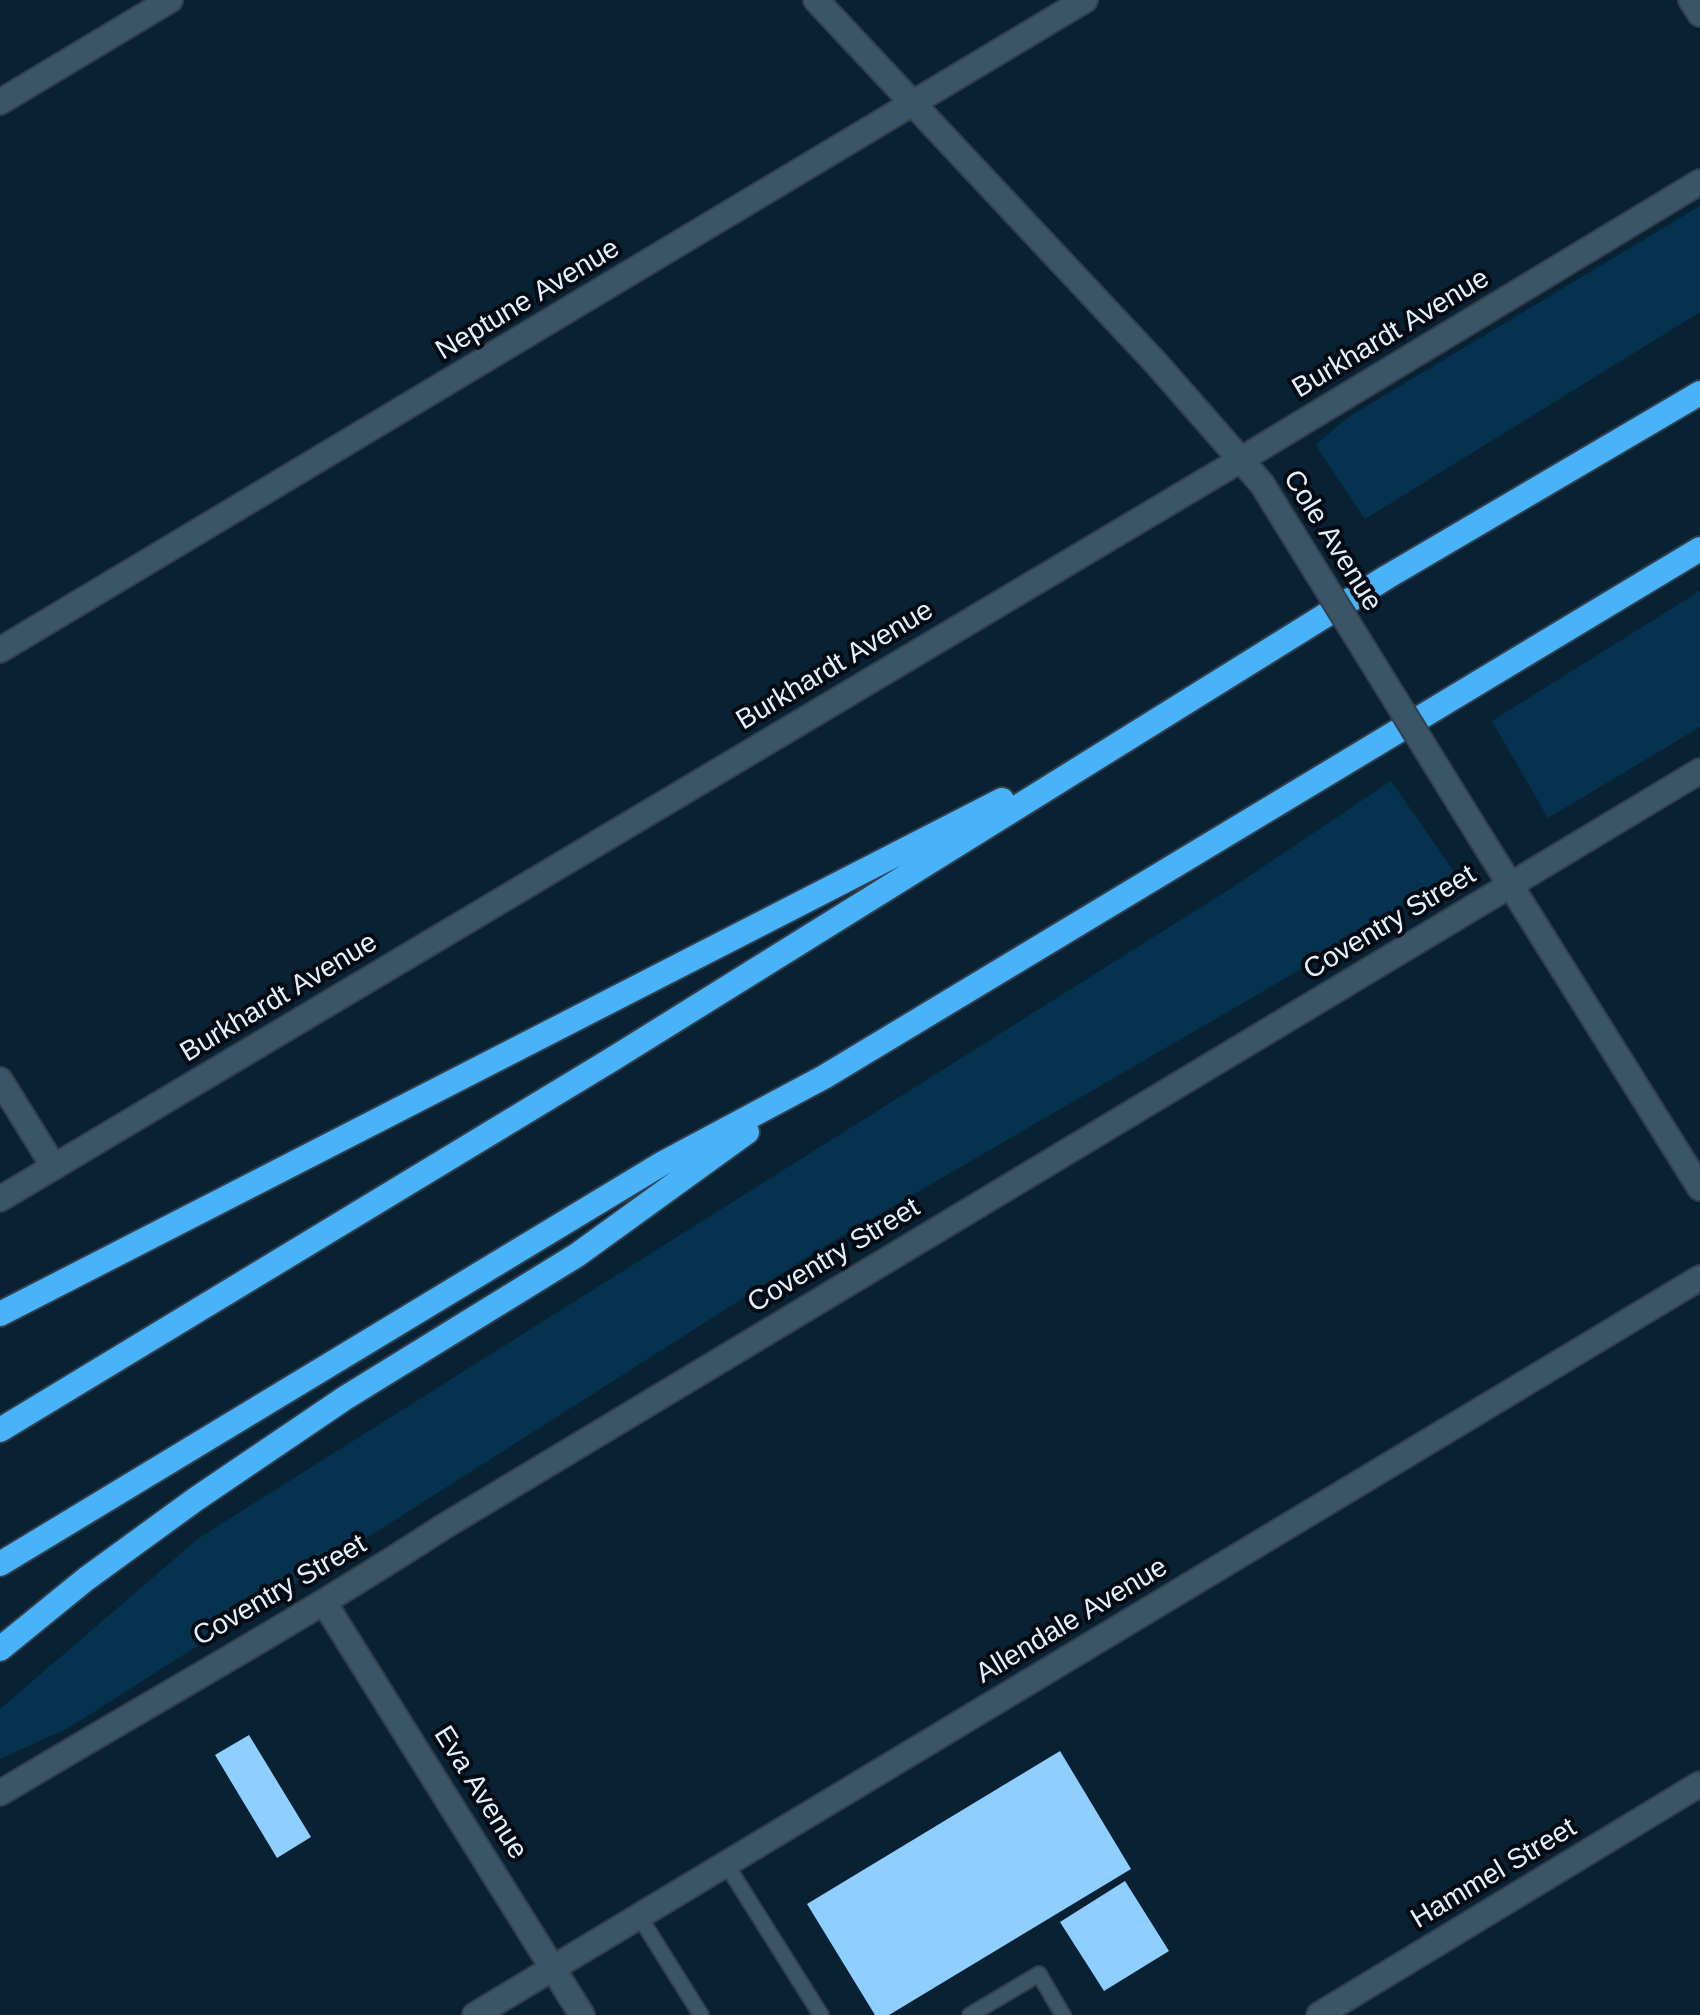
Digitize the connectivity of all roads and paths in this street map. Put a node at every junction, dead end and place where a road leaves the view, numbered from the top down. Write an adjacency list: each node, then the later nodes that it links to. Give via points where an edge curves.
1 (170, 0): 6 (street)
2 (816, 0): 7 (street, Cole Avenue)
3 (1085, 0): 7 (street, Neptune Avenue)
4 (1691, 0): 5 (street)
5 (1700, 14)
6 (0, 102)
7 (913, 103): 10 (street, Cole Avenue); 12 (street, Neptune Avenue)
8 (1700, 182): 10 (street, Burkhardt Avenue)
9 (1700, 393): 13 (highway)
10 (1242, 459): 15 (street, Cole Avenue, bridge); 18 (street, Burkhardt Avenue)
11 (1700, 549): 16 (highway)
12 (0, 650)
13 (1150, 724): 22 (highway); 23 (highway, via 611,1060)
14 (1700, 771): 15 (street, Coventry Street)
15 (1510, 886): 19 (street, Cole Avenue); 25 (street, Coventry Street, via 443,1527)
16 (824, 1077): 24 (highway, via 663,1163); 26 (highway, via 577,1255 345,1398 196,1499)
17 (0, 1080): 18 (street)
18 (54, 1167): 20 (street, Burkhardt Avenue)
19 (1700, 1188)
20 (0, 1199)
21 (1700, 1278): 29 (street, Allendale Avenue)
22 (0, 1314)
23 (0, 1430)
24 (0, 1564)
25 (325, 1604): 28 (street, Coventry Street); 31 (street, Eva Avenue)
26 (0, 1649)
27 (1700, 1784): 38 (street, Hammel Street)
28 (0, 1793)
29 (726, 1864): 30 (street, Allendale Avenue); 35 (lane)
30 (639, 1916): 31 (street, Allendale Avenue); 34 (lane)
31 (552, 1968): 32 (street, Allendale Avenue); 33 (street, Eva Avenue)
32 (475, 2015)
33 (582, 2015)
34 (701, 2015)
35 (821, 2015)
36 (970, 2015): 37 (lane, via 1039,1974)
37 (1063, 2015)
38 (1319, 2015)

